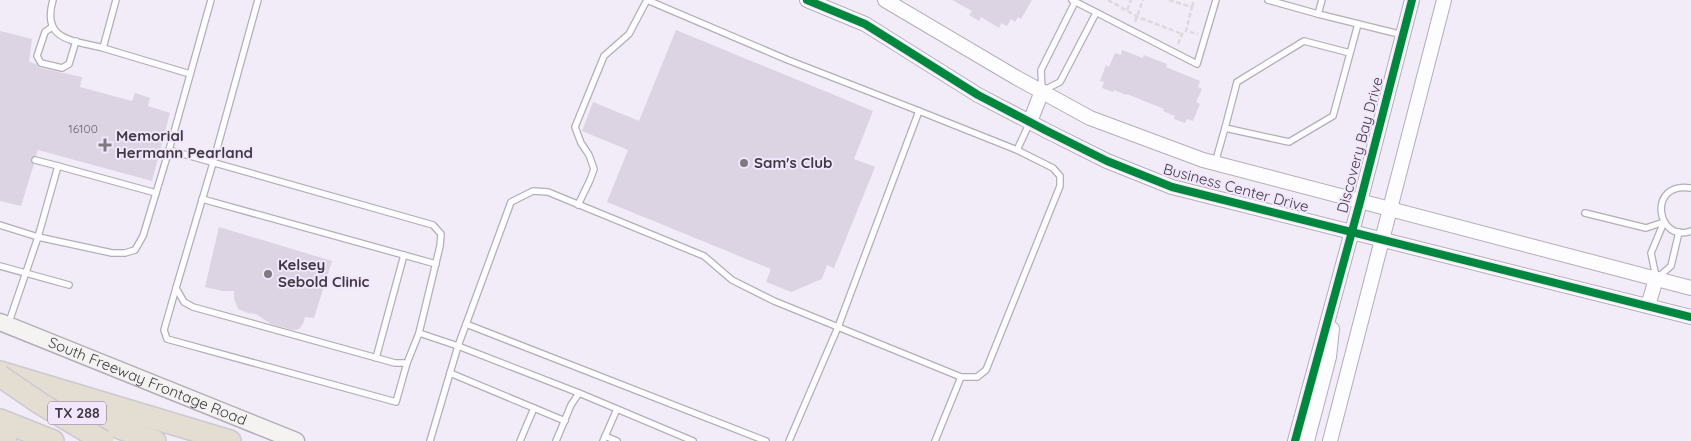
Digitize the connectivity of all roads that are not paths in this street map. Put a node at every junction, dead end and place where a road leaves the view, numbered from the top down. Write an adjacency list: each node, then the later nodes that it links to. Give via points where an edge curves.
1 (53, 0): 17 (lane, via 49,14)
2 (116, 0): 20 (lane)
3 (211, 0): 22 (lane)
4 (258, 0): 30 (lane)
5 (647, 0): 24 (lane); 37 (lane, via 629,34 604,56 575,127 594,169)
6 (807, 0): 25 (street, Business Center Drive, via 865,24 978,95)
7 (885, 0): 23 (street, Business Center Drive)
8 (1216, 0): 14 (lane, via 1197,64)
9 (1268, 0): 15 (lane)
10 (1322, 0): 15 (lane)
11 (1412, 0): 18 (street, Discovery Bay Drive)
12 (1444, 0): 38 (street)
13 (1074, 1): 14 (lane); 23 (lane, via 1041,70)
14 (1096, 13): 23 (lane, via 1060,82)
15 (1318, 14): 16 (lane)
16 (1358, 24): 18 (lane); 21 (lane)
17 (52, 26): 19 (lane, via 60,36); 19 (lane, via 45,32 37,56 41,62 62,68 69,64)
18 (1403, 35): 36 (street, Discovery Bay Drive)
19 (76, 40): 20 (lane)
20 (103, 48): 22 (lane)
21 (1350, 53): 26 (lane, via 1304,41 1237,82); 26 (lane, via 1332,116 1318,125 1289,142)
22 (190, 74): 27 (lane)
23 (1042, 91): 25 (street); 31 (street, Business Center Drive, via 1090,118)
24 (919, 111): 28 (lane); 60 (lane)
25 (1030, 122): 28 (lane); 43 (street, Business Center Drive, via 1107,161 1172,187)
26 (1225, 128): 31 (lane)
27 (169, 150): 30 (lane); 34 (lane)
28 (1017, 150): 68 (lane, via 1053,168 1060,176 1060,186 986,370 977,377)
29 (35, 160): 32 (lane)
30 (213, 162): 35 (lane); 48 (lane, via 433,225 441,234)
31 (1215, 164): 36 (street, Business Center Drive)
32 (58, 166): 34 (lane); 45 (lane)
33 (1691, 187): 40 (lane, via 1681,186 1665,195 1660,213)
34 (156, 193): 45 (lane, via 143,236 135,250 125,254)
35 (202, 199): 47 (lane); 54 (lane)
36 (1360, 202): 38 (street, Business Center Drive); 43 (street, Discovery Bay Drive)
37 (578, 204): 59 (lane, via 548,192 533,192 511,202); 60 (lane, via 704,256 732,280)
38 (1390, 210): 46 (street); 52 (street, Business Center Drive)
39 (1586, 214): 40 (lane, via 1646,228)
40 (1664, 222): 44 (lane); 52 (lane, via 1651,253)
41 (0, 225): 45 (lane)
42 (1691, 231): 44 (lane)
43 (1351, 232): 46 (street, Business Center Drive); 51 (street, Discovery Bay Drive)
44 (1679, 232): 52 (lane, via 1671,266)
45 (38, 237): 50 (lane)
46 (1381, 240): 56 (street, Business Center Drive); 93 (street)
47 (404, 255): 48 (lane); 63 (lane)
48 (436, 264): 61 (lane)
49 (0, 266): 50 (lane)
50 (27, 273): 53 (lane); 58 (lane)
51 (1338, 279): 91 (street, Discovery Bay Drive); 92 (street, via 1329,356)
52 (1656, 279): 55 (street, Business Center Drive); 56 (street)
53 (69, 285)
54 (176, 288): 63 (lane, via 184,302 193,307); 64 (lane, via 164,330 167,338 396,402)
55 (1691, 288)
56 (1648, 306): 57 (street, Business Center Drive)
57 (1691, 317)
58 (4, 323): 82 (main road, South Freeway Frontage Road)
59 (466, 324): 62 (lane); 88 (lane)
60 (838, 327): 68 (lane); 89 (lane)
61 (419, 333): 62 (lane); 64 (lane)
62 (458, 346): 66 (lane); 70 (lane)
63 (376, 358): 64 (lane)
64 (407, 363)
65 (0, 372): 81 (highway)
66 (450, 373): 71 (lane); 83 (lane)
67 (0, 376): 79 (highway, bridge)
68 (960, 377): 90 (lane)
69 (0, 381): 80 (highway, TX 288)
70 (580, 393): 72 (lane); 74 (lane)
71 (534, 408): 74 (lane); 84 (lane)
72 (617, 409): 76 (lane); 87 (lane)
73 (0, 420): 78 (highway)
74 (565, 421): 85 (lane)
75 (0, 439): 77 (highway)
76 (604, 439): 86 (lane)
77 (6, 441)
78 (53, 441)
79 (103, 441)
80 (155, 441)
81 (230, 441)
82 (296, 441)
83 (430, 441)
84 (520, 441)
85 (556, 441)
86 (617, 441)
87 (693, 441)
88 (766, 441)
89 (789, 441)
90 (935, 441)
91 (1295, 441)
92 (1307, 441)
93 (1330, 441)

